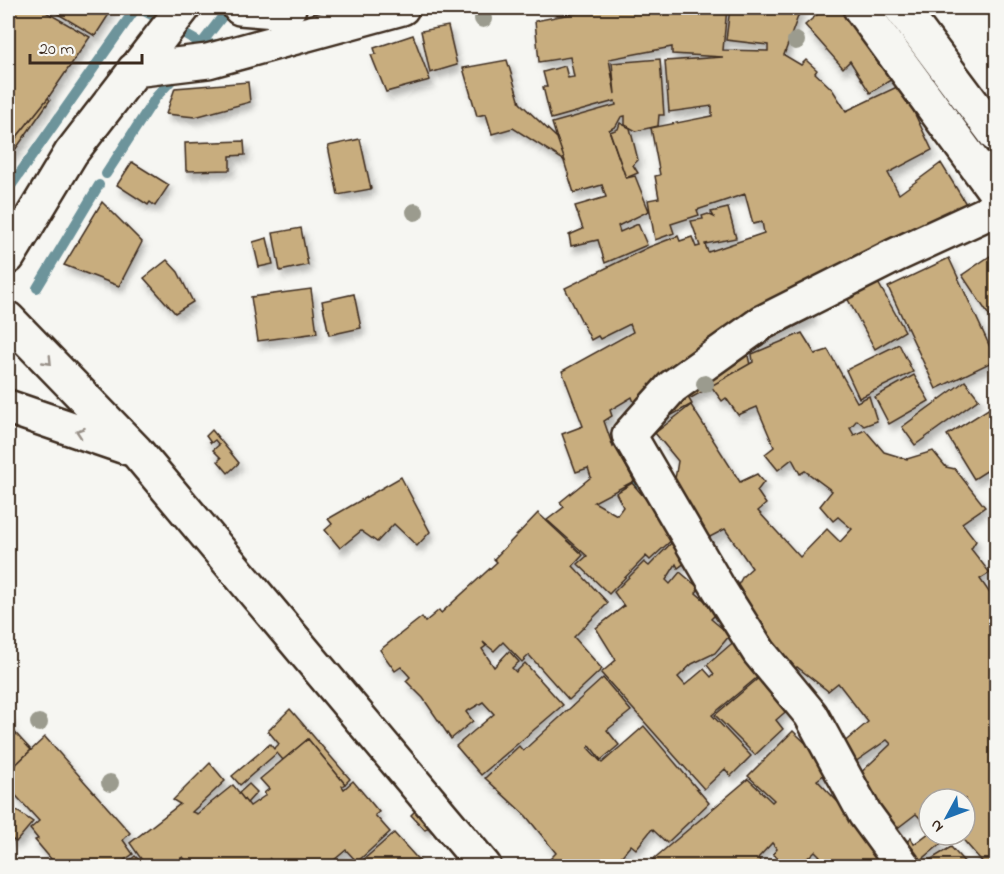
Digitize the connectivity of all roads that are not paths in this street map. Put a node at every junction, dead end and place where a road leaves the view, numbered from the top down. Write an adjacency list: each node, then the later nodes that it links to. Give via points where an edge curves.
1 (183, 8): 7 (street)
2 (240, 8): 3 (street)
3 (289, 8)
4 (402, 8): 7 (street, via 208,61)
5 (860, 8): 9 (street)
6 (901, 8): 8 (street)
7 (143, 59): 11 (street, via 71,153)
8 (996, 135)
9 (996, 194)
10 (996, 209): 16 (street, via 763,322 672,387 629,435 719,589 759,652 811,715 865,814)
11 (8, 257)
12 (8, 319): 14 (street, one-way to 14)
13 (8, 407): 14 (street, one-way to 13)
14 (135, 451): 15 (street)
15 (484, 867)
16 (903, 867)

